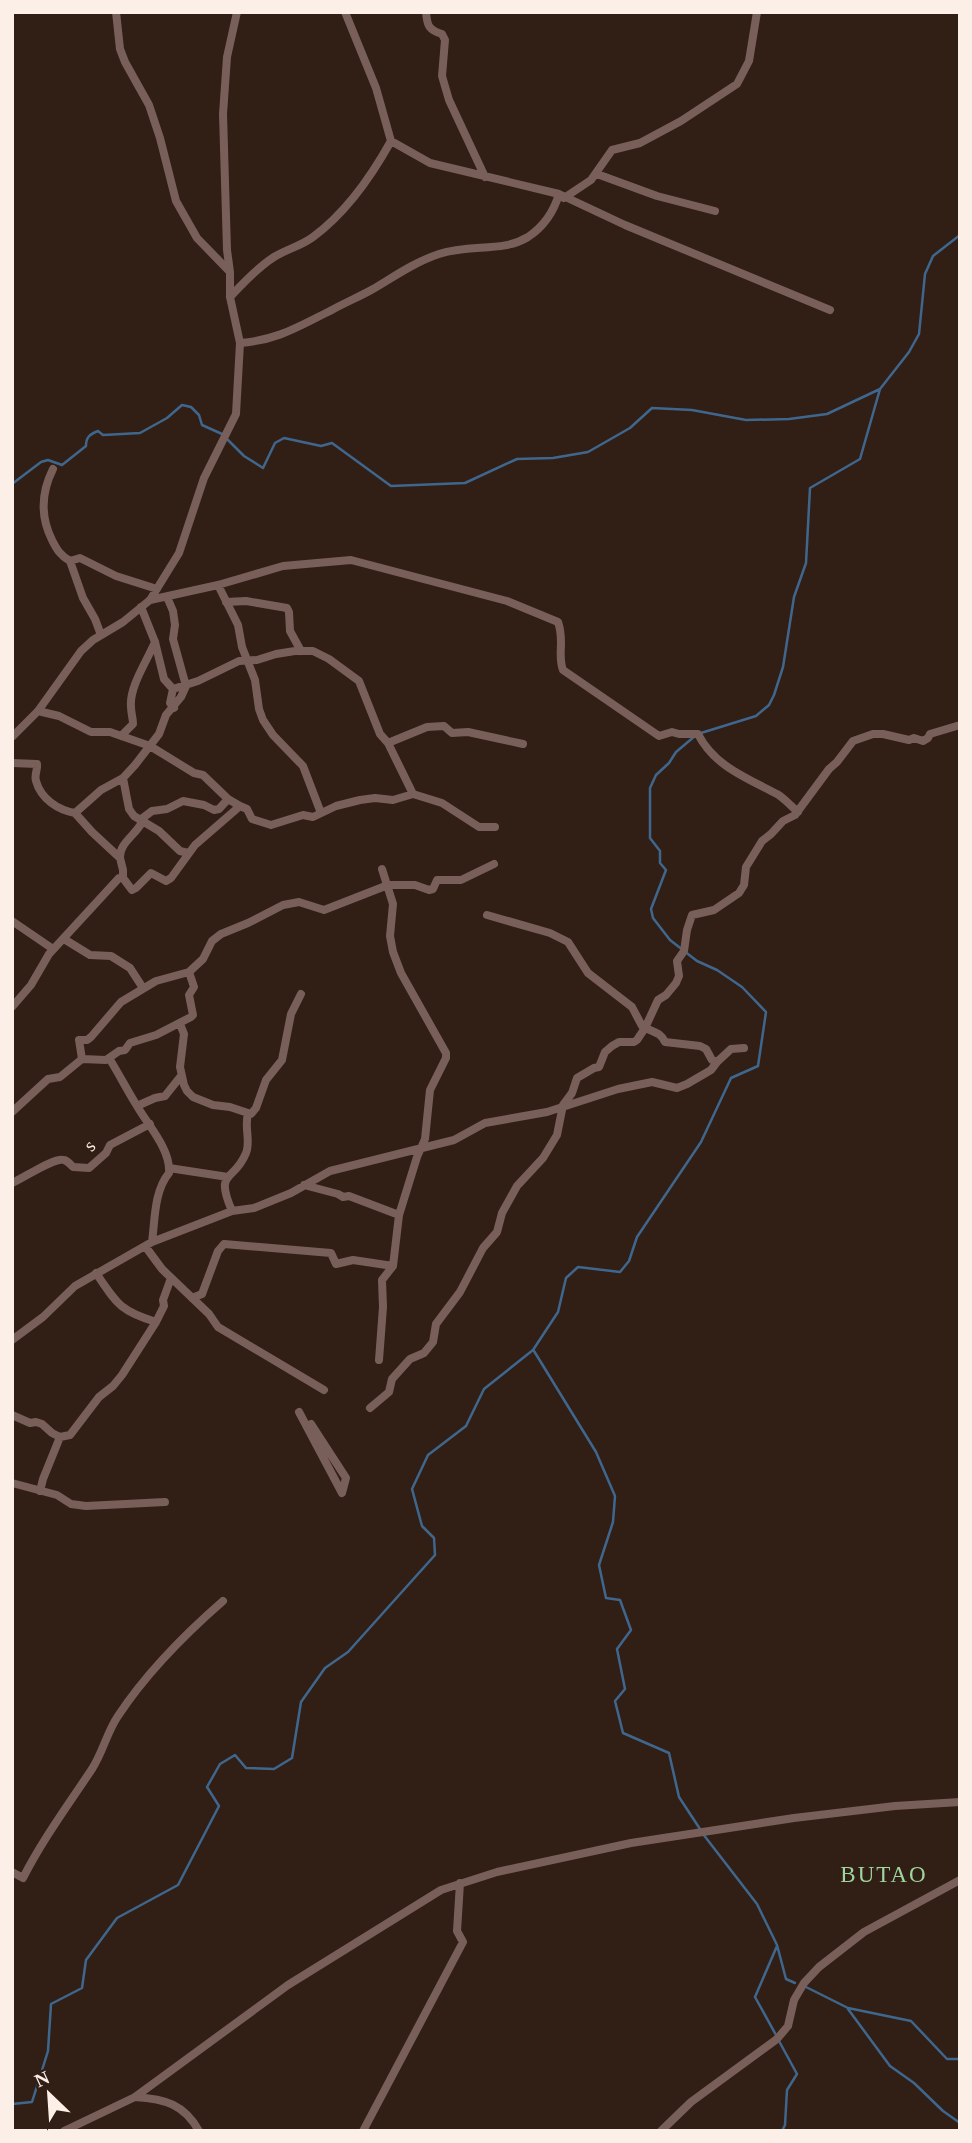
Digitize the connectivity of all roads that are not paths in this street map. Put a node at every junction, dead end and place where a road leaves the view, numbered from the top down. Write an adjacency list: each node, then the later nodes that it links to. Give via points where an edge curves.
1 (116, 12): 11 (street, via 120,49 149,105 176,201 197,239)
2 (237, 12): 11 (street, via 227,57 223,114)
3 (345, 12): 6 (street, via 376,88)
4 (426, 12): 8 (street, via 430,28 442,33 445,40 442,76 449,100)
5 (757, 12): 7 (street, via 749,61 737,84 640,143 612,150)
6 (391, 141): 8 (street, via 430,163); 12 (street, via 374,172 336,218 300,246 275,256)
7 (597, 174): 9 (street); 10 (street)
8 (485, 177): 9 (street)
9 (561, 196): 13 (street); 14 (street, via 541,226 513,244 439,254 295,330)
10 (715, 211)
11 (230, 272): 12 (street)
12 (230, 297): 14 (street)
13 (830, 310)
14 (240, 343): 18 (street, via 236,414 204,478 179,553)
15 (53, 469): 16 (street, via 42,510 44,521 60,555)
16 (70, 561): 18 (street, via 79,558); 23 (street)
17 (218, 585): 19 (street); 21 (street); 42 (street, via 283,566 351,560 507,601 558,622 563,670 659,736 698,734 721,763)
18 (157, 589): 20 (street)
19 (167, 597): 20 (street); 27 (street)
20 (150, 600): 22 (street)
21 (226, 602): 25 (street, via 287,608 290,631); 26 (street, via 238,625)
22 (141, 607): 23 (street); 24 (street)
23 (101, 635): 30 (street, via 81,651)
24 (155, 642): 28 (street, via 164,679); 32 (street, via 134,683 133,724)
25 (301, 651): 26 (street); 34 (street, via 329,659 359,681)
26 (246, 659): 27 (street); 44 (street, via 263,720 303,766)
27 (186, 685): 28 (street); 29 (street)
28 (173, 689): 29 (street, via 170,703)
29 (174, 708): 36 (street)
30 (38, 711): 32 (street, via 91,732); 33 (street)
31 (960, 725): 42 (street, via 923,740 883,734 853,741)
32 (121, 736): 36 (street)
33 (12, 737)
34 (388, 743): 35 (street, via 427,727 444,726 452,733); 39 (street)
35 (523, 744)
36 (150, 746): 38 (street); 40 (street, via 203,775)
37 (12, 763): 43 (street, via 37,764 36,780 44,798)
38 (123, 778): 43 (street); 45 (street, via 129,809)
39 (413, 794): 44 (street, via 393,800 359,800); 46 (street, via 442,803 479,827)
40 (228, 799): 41 (street); 45 (street, via 214,810 183,801 152,811)
41 (240, 806): 44 (street, via 252,819 271,825); 47 (street)
42 (798, 811): 62 (street, via 762,841 746,867 739,893 714,911 692,915 684,951 677,961 679,976 671,990 657,1000)
43 (75, 813): 48 (street)
44 (321, 813)
45 (141, 821): 47 (street); 48 (street, via 121,849)
46 (495, 827)
47 (187, 853): 51 (street, via 166,881 153,872 132,890)
48 (120, 858): 51 (street)
49 (494, 864): 52 (street, via 461,880 437,880 429,890 415,885)
50 (382, 869): 52 (street)
51 (123, 878): 55 (street)
52 (388, 886): 57 (street, via 324,910 299,902 283,905 220,934); 73 (street, via 393,904 393,952 446,1053 430,1090)
53 (486, 915): 62 (street, via 568,942 588,973 632,1007)
54 (12, 921): 56 (street)
55 (64, 939): 56 (street); 58 (street, via 90,956 111,956 130,968)
56 (53, 949): 60 (street)
57 (189, 972): 58 (street); 61 (street, via 194,987 189,995 192,1015)
58 (143, 988): 65 (street, via 121,1002 92,1037 79,1040)
59 (301, 994): 71 (street, via 291,1014 282,1060 266,1080 254,1112)
60 (12, 1007)
61 (180, 1024): 64 (street, via 130,1043); 67 (street, via 184,1034)
62 (645, 1028): 66 (street, via 657,1032 665,1042 700,1046); 68 (street, via 634,1042 619,1042 605,1052 599,1067 577,1078)
63 (744, 1048): 66 (street, via 731,1049)
64 (109, 1058): 65 (street); 69 (street)
65 (82, 1059): 70 (street, via 48,1079)
66 (717, 1062): 68 (street, via 677,1088 652,1082)
67 (181, 1076): 69 (street, via 165,1096); 71 (street, via 192,1097)
68 (563, 1105): 73 (street, via 485,1123 454,1140); 89 (street, via 557,1135 517,1186 497,1232 436,1324 433,1342 410,1359 392,1379 389,1392)
69 (137, 1106): 72 (street)
70 (12, 1112)
71 (248, 1114): 75 (street, via 246,1153)
72 (150, 1124): 74 (street); 76 (street, s, via 110,1145 89,1168 61,1160)
73 (421, 1148): 77 (street, via 330,1171); 79 (street)
74 (169, 1168): 75 (street); 80 (street, via 158,1193)
75 (228, 1177): 78 (street, via 224,1190)
76 (12, 1183)
77 (304, 1185): 78 (street, via 254,1208); 79 (street)
78 (232, 1211): 80 (street)
79 (399, 1215): 81 (street)
80 (148, 1244): 82 (street); 83 (street)
81 (393, 1266): 84 (street, via 353,1260 336,1264 331,1253 225,1244 202,1294); 87 (street, via 382,1280)
82 (96, 1273): 85 (street, via 122,1309); 86 (street)
83 (171, 1278): 84 (street); 85 (street)
84 (192, 1298): 88 (street, via 218,1326)
85 (156, 1322): 93 (street, via 113,1387 99,1397 70,1435)
86 (12, 1340)
87 (379, 1360)
88 (324, 1391)
89 (370, 1408)
90 (299, 1412): 92 (street, via 342,1493 346,1478)
91 (12, 1415): 93 (street, via 42,1424)
92 (311, 1424)
93 (60, 1437): 95 (street)
94 (12, 1483): 95 (street)
95 (40, 1491): 96 (street, via 86,1506)
96 (165, 1502)
97 (223, 1601): 99 (street, via 185,1635 117,1716 94,1767 23,1878)
98 (960, 1802): 101 (street, via 793,1818 631,1843)
99 (12, 1872)
100 (960, 1880): 106 (street, via 864,1932 819,1967 794,2000 788,2025 778,2038 691,2102)
101 (460, 1883): 102 (street, via 415,1905 288,1985); 105 (street, via 457,1931 463,1942)
102 (135, 2097): 103 (street); 104 (street, via 179,2106)
103 (64, 2131)
104 (199, 2131)
105 (363, 2131)
106 (661, 2131)

